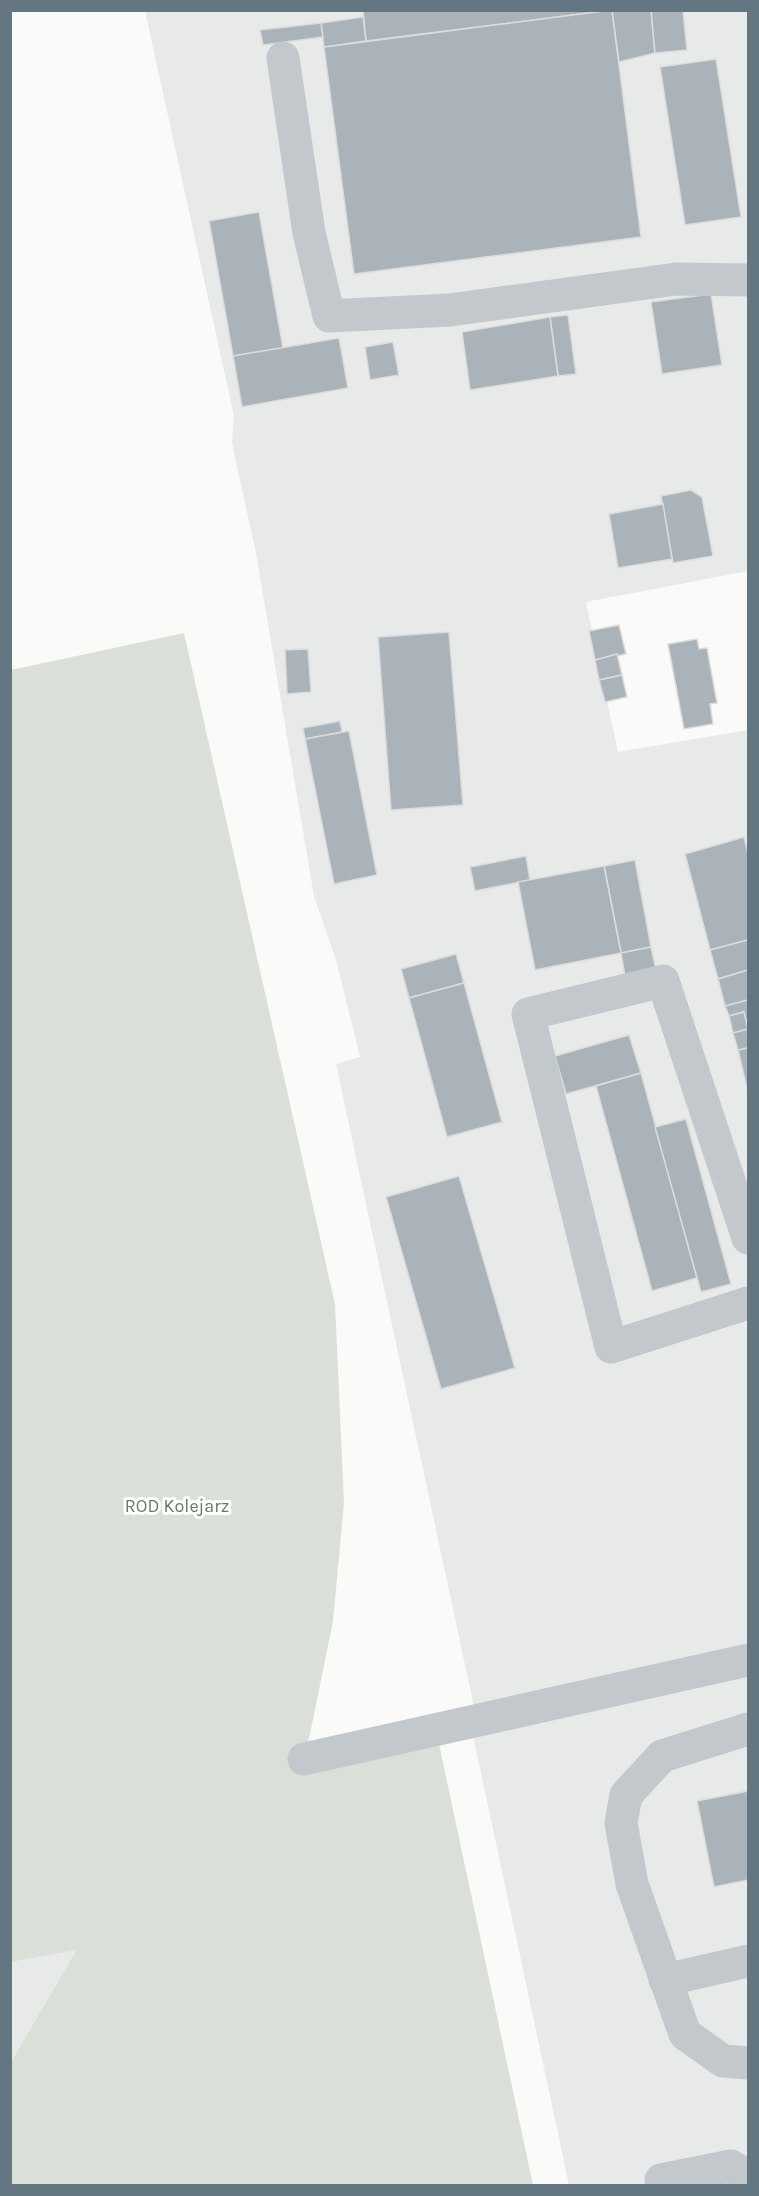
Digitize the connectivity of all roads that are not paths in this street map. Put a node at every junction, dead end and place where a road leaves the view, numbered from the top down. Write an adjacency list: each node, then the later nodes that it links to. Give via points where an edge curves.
1 (282, 58): 2 (lane, via 309,233 329,316 450,310 676,279)
2 (748, 280)
3 (748, 1238): 4 (lane, via 663,981 528,1014 611,1347)
4 (748, 1303)
5 (748, 1660): 7 (lane)
6 (748, 1729): 9 (lane, via 662,1756 626,1794 621,1823 632,1884)
7 (304, 1759)
8 (748, 1961): 9 (lane)
9 (664, 1980): 10 (lane, via 685,2034 723,2061)
10 (748, 2064)
11 (748, 2176): 12 (lane, via 731,2166 661,2180)
12 (662, 2186)

